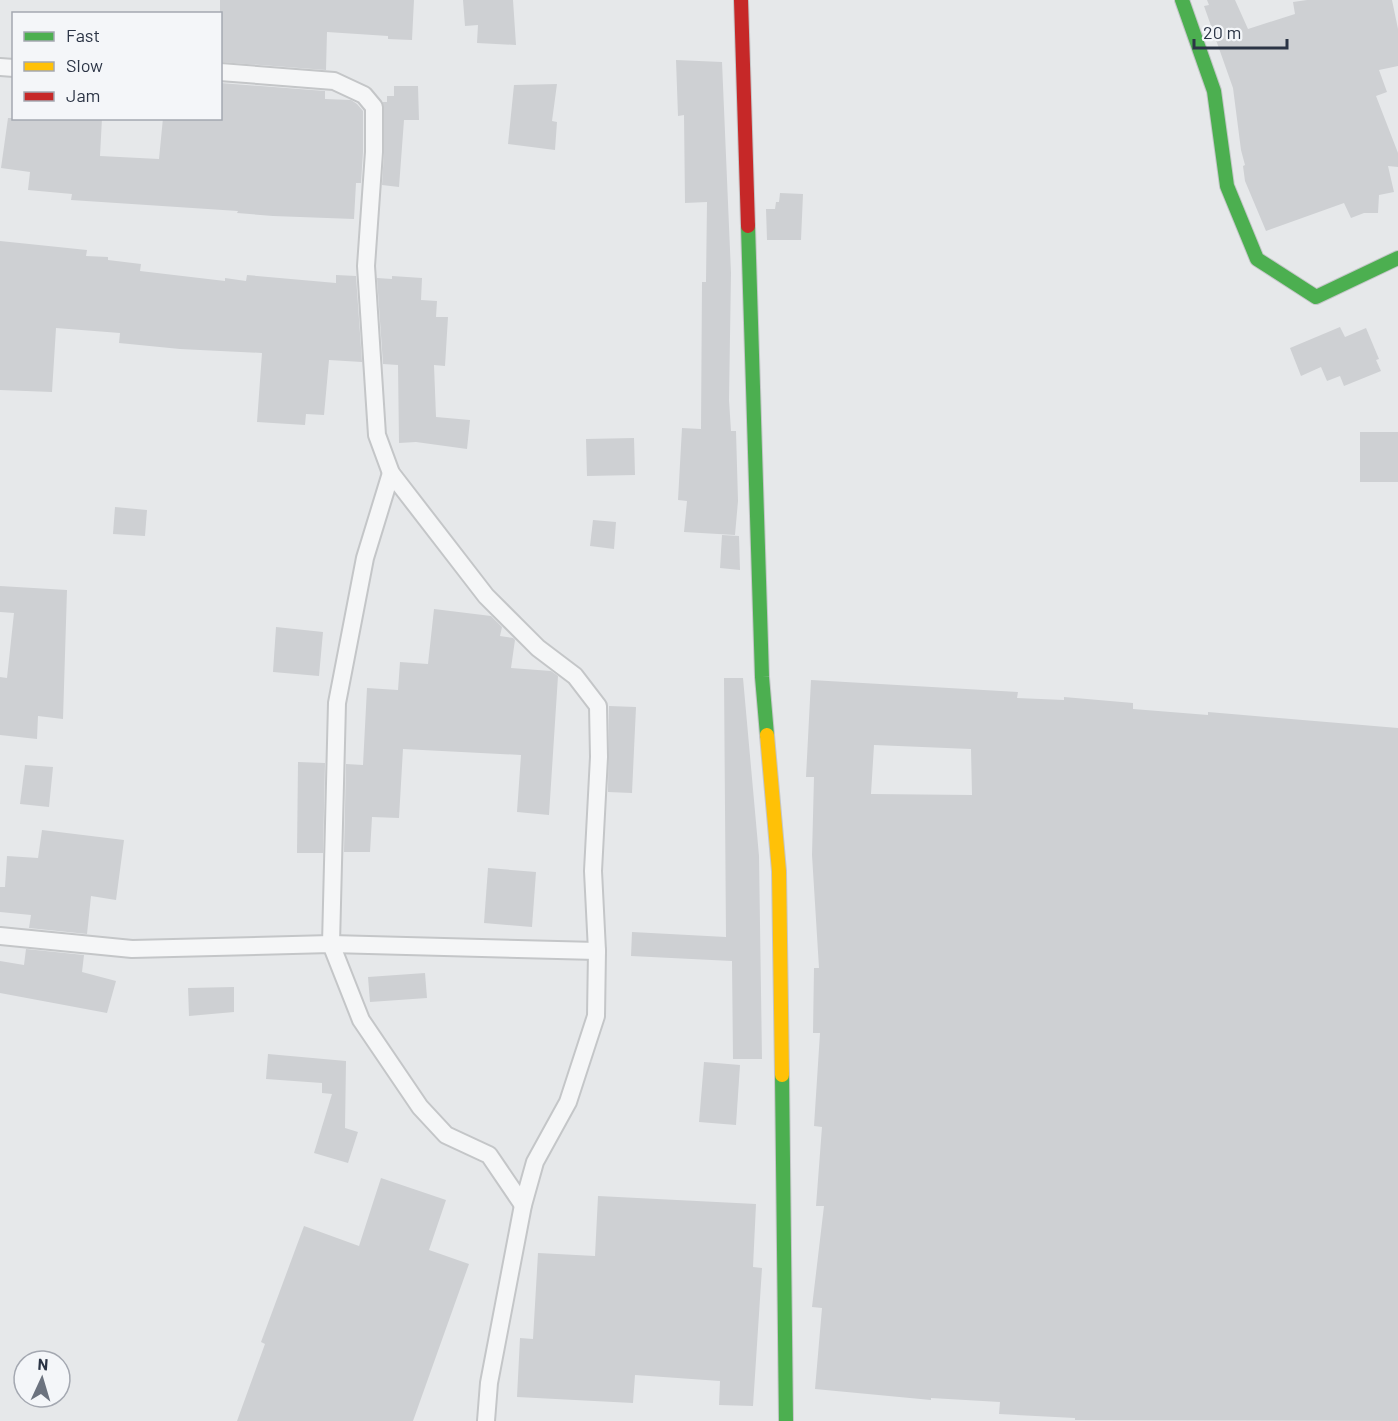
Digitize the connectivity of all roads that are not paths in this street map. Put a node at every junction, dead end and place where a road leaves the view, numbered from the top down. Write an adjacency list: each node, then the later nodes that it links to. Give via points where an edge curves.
1 (741, 0): 11 (street, via 762,677 779,871)
2 (1182, 0): 4 (street, via 1214,91 1227,186 1257,259 1316,297)
3 (222, 72): 5 (lane, via 334,81 364,95 374,107 366,266 377,435)
4 (1398, 258)
5 (391, 473): 7 (lane, via 365,558 337,703); 8 (lane, via 486,596 538,648 575,676 598,706 593,871)
6 (0, 936): 7 (lane, via 132,949)
7 (331, 944): 8 (lane); 9 (lane, via 361,1020 420,1107 446,1134 489,1155)
8 (597, 951): 9 (lane, via 596,1016 568,1102 536,1162)
9 (523, 1205): 10 (lane, via 489,1383)
10 (486, 1421)
11 (786, 1421)

